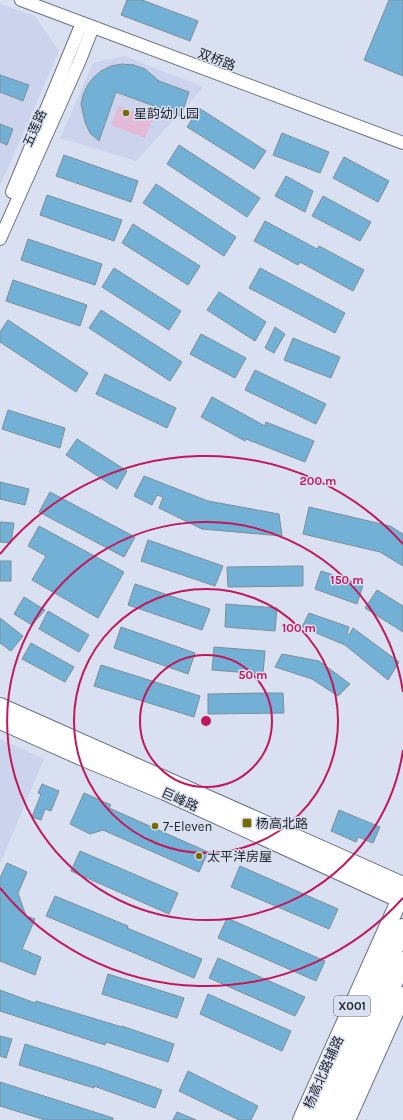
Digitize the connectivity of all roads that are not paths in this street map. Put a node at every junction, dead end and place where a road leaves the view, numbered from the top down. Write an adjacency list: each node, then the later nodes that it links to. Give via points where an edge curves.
1 (21, 0): 2 (street, 双桥路)
2 (87, 25): 3 (street, 双桥路); 4 (street, 五莲路); 5 (street, 五莲路, via 76,67)
3 (403, 144)
4 (0, 221)
5 (0, 239)
6 (0, 706): 8 (main road, 巨峰路)
7 (0, 721): 8 (main road, 巨峰路)
8 (402, 894): 12 (main road, 杨高北路辅路 / X001)
9 (403, 928): 13 (highway, X001)
10 (403, 961): 14 (highway, X001)
11 (403, 995): 15 (main road)
12 (301, 1120)
13 (317, 1120)
14 (332, 1120)
15 (347, 1120)

